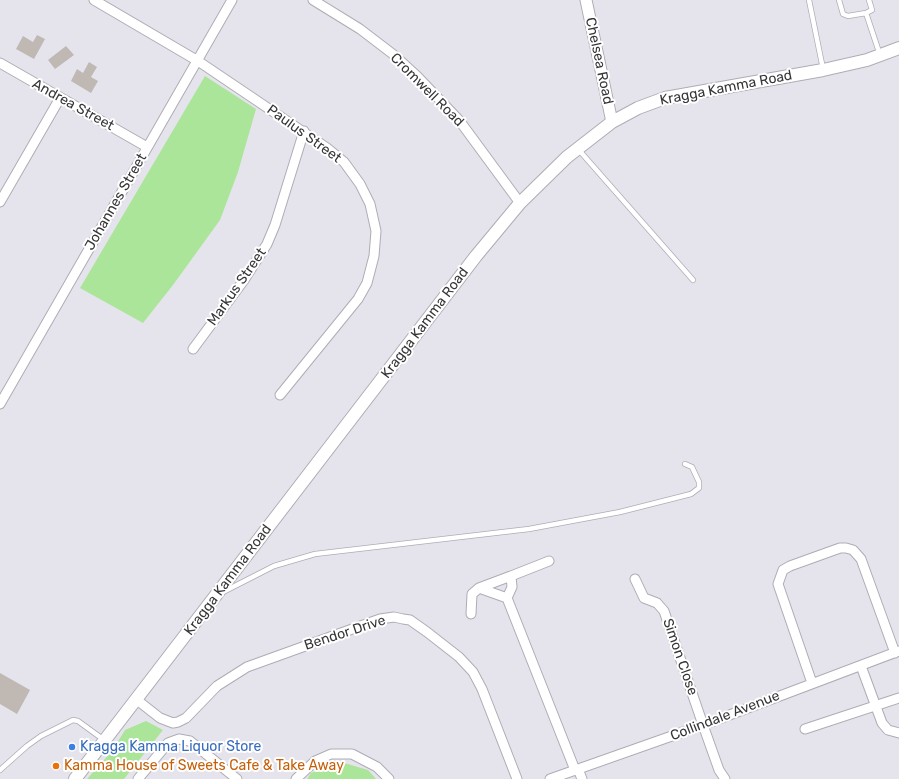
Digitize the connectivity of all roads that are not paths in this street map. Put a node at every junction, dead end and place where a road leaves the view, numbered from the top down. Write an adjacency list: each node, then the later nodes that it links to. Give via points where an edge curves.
1 (94, 0): 11 (street, Paulus Street)
2 (232, 0): 11 (street, Johannes Street)
3 (313, 0): 20 (street, Cromwell Road, via 360,29 417,76 459,120)
4 (586, 0): 15 (street, Chelsea Road)
5 (809, 0): 13 (lane)
6 (839, 0): 8 (lane, via 843,14 848,16)
7 (869, 0): 8 (lane, via 872,10)
8 (866, 13): 10 (lane)
9 (899, 48): 10 (main road, Kragga Kamma Road)
10 (880, 55): 13 (main road, Kragga Kamma Road)
11 (198, 61): 16 (street, Paulus Street); 17 (street, Johannes Street)
12 (0, 63): 14 (street, Andrea Street)
13 (823, 70): 15 (main road, Kragga Kamma Road, via 665,98 638,108)
14 (60, 98): 17 (street, Andrea Street); 19 (street)
15 (612, 122): 18 (main road, Kragga Kamma Road)
16 (304, 131): 22 (street, Markus Street, via 267,244 244,280); 23 (street, Paulus Street, via 344,162 360,184 370,204 376,231 374,256 367,283 358,299)
17 (147, 147): 24 (street, Johannes Street)
18 (577, 148): 20 (main road, Kragga Kamma Road); 21 (lane)
19 (0, 202)
20 (520, 203): 31 (main road, Kragga Kamma Road, via 476,256)
21 (693, 280)
22 (193, 348)
23 (280, 395)
24 (0, 404)
25 (685, 464): 31 (lane, via 692,467 699,482 699,488 691,494 620,512 529,529 315,554 274,566 236,584)
26 (549, 561): 27 (street)
27 (511, 576): 29 (street); 30 (street, via 512,588)
28 (635, 579): 39 (street, Simon Close, via 644,598 657,603 664,611)
29 (478, 588): 30 (street); 32 (street, via 472,594)
30 (507, 598): 43 (street)
31 (211, 601): 37 (main road, Kragga Kamma Road)
32 (471, 614)
33 (897, 652): 34 (street, Collindale Avenue); 35 (street, via 857,554 840,548 797,563 783,570 778,584)
34 (861, 666): 35 (street, Collindale Avenue); 38 (street)
35 (812, 683): 39 (street, Collindale Avenue)
36 (899, 698): 38 (street)
37 (137, 700): 42 (main road, Kragga Kamma Road); 50 (street, Bendor Drive, via 160,718 173,723 178,722 186,718 218,686 248,667 380,619 403,618 417,624 452,651 473,672)
38 (876, 706): 40 (street); 41 (street, via 885,727)
39 (703, 725): 43 (street, Collindale Avenue); 53 (street, Simon Close, via 719,770)
40 (805, 729)
41 (899, 733)
42 (105, 741): 44 (lane, via 73,720 36,739); 45 (main road, Kragga Kamma Road)
43 (577, 769): 51 (street, Collindale Avenue); 52 (street)
44 (0, 770)
45 (75, 779)
46 (138, 779): 47 (street, via 168,743 179,739 190,741)
47 (237, 779)
48 (296, 779): 49 (street, via 315,761 331,754 352,754 377,767)
49 (389, 779)
50 (517, 779)
51 (550, 779)
52 (582, 779)
53 (725, 779)

